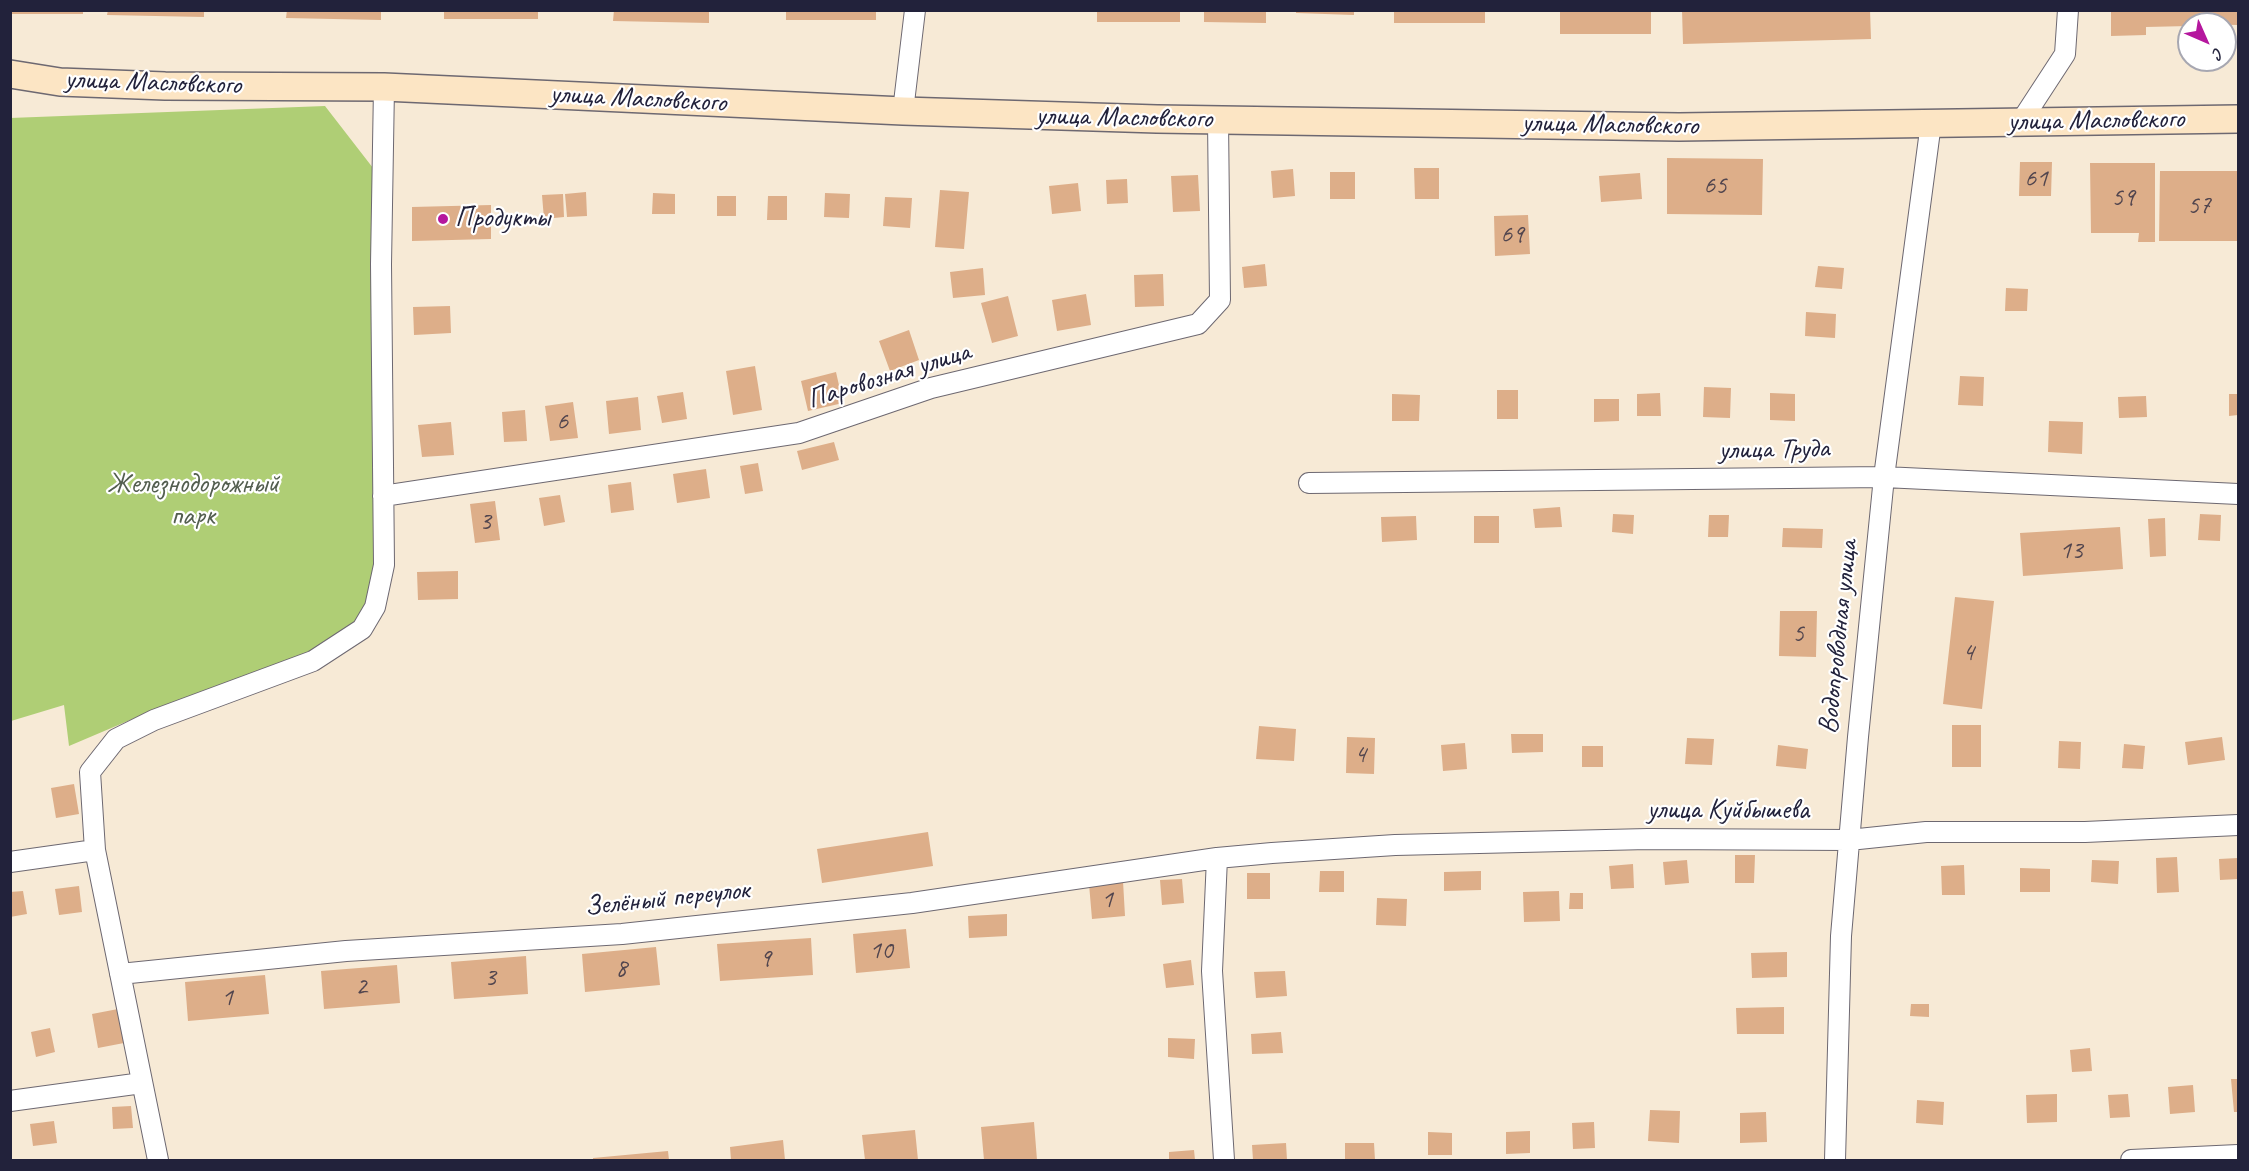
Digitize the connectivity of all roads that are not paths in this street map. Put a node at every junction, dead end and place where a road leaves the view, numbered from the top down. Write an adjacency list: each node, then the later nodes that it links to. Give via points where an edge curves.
1 (915, 10): 5 (street)
2 (2068, 10): 9 (street, via 2065,54)
3 (10, 74): 4 (street, улица Масловского, via 60,82 165,86)
4 (384, 87): 5 (street, улица Масловского); 13 (street)
5 (903, 111): 7 (street, улица Масловского)
6 (2238, 119): 9 (street, улица Масловского)
7 (1218, 120): 8 (street, улица Масловского, via 1679,127); 13 (street, Паровозная улица, via 1220,300 1198,324 931,388 799,433)
8 (1931, 123): 9 (street, улица Масловского); 10 (street, Водопроводная улица)
9 (2020, 123)
10 (1884, 477): 11 (street, улица Труда); 12 (street, улица Труда); 15 (street, Водопроводная улица)
11 (1309, 483)
12 (2238, 494)
13 (383, 496): 16 (street, via 384,565 375,607 362,629 313,661 154,720 116,739 90,772)
14 (2238, 825): 15 (street, улица Куйбышева, via 2085,832 1926,832)
15 (1849, 840): 17 (street, улица Куйбышева, via 1648,839 1395,845); 25 (street, Водопроводная улица, via 1841,936)
16 (95, 849): 18 (street); 19 (street)
17 (1217, 858): 19 (street, Зелёный переулок, via 912,903 646,931 346,951); 24 (street, via 1212,971)
18 (10, 862)
19 (120, 974): 20 (street)
20 (142, 1083): 21 (street); 23 (street)
21 (10, 1101)
22 (2238, 1155): 26 (street)
23 (158, 1161)
24 (1224, 1161)
25 (1835, 1161)
26 (2131, 1161)

